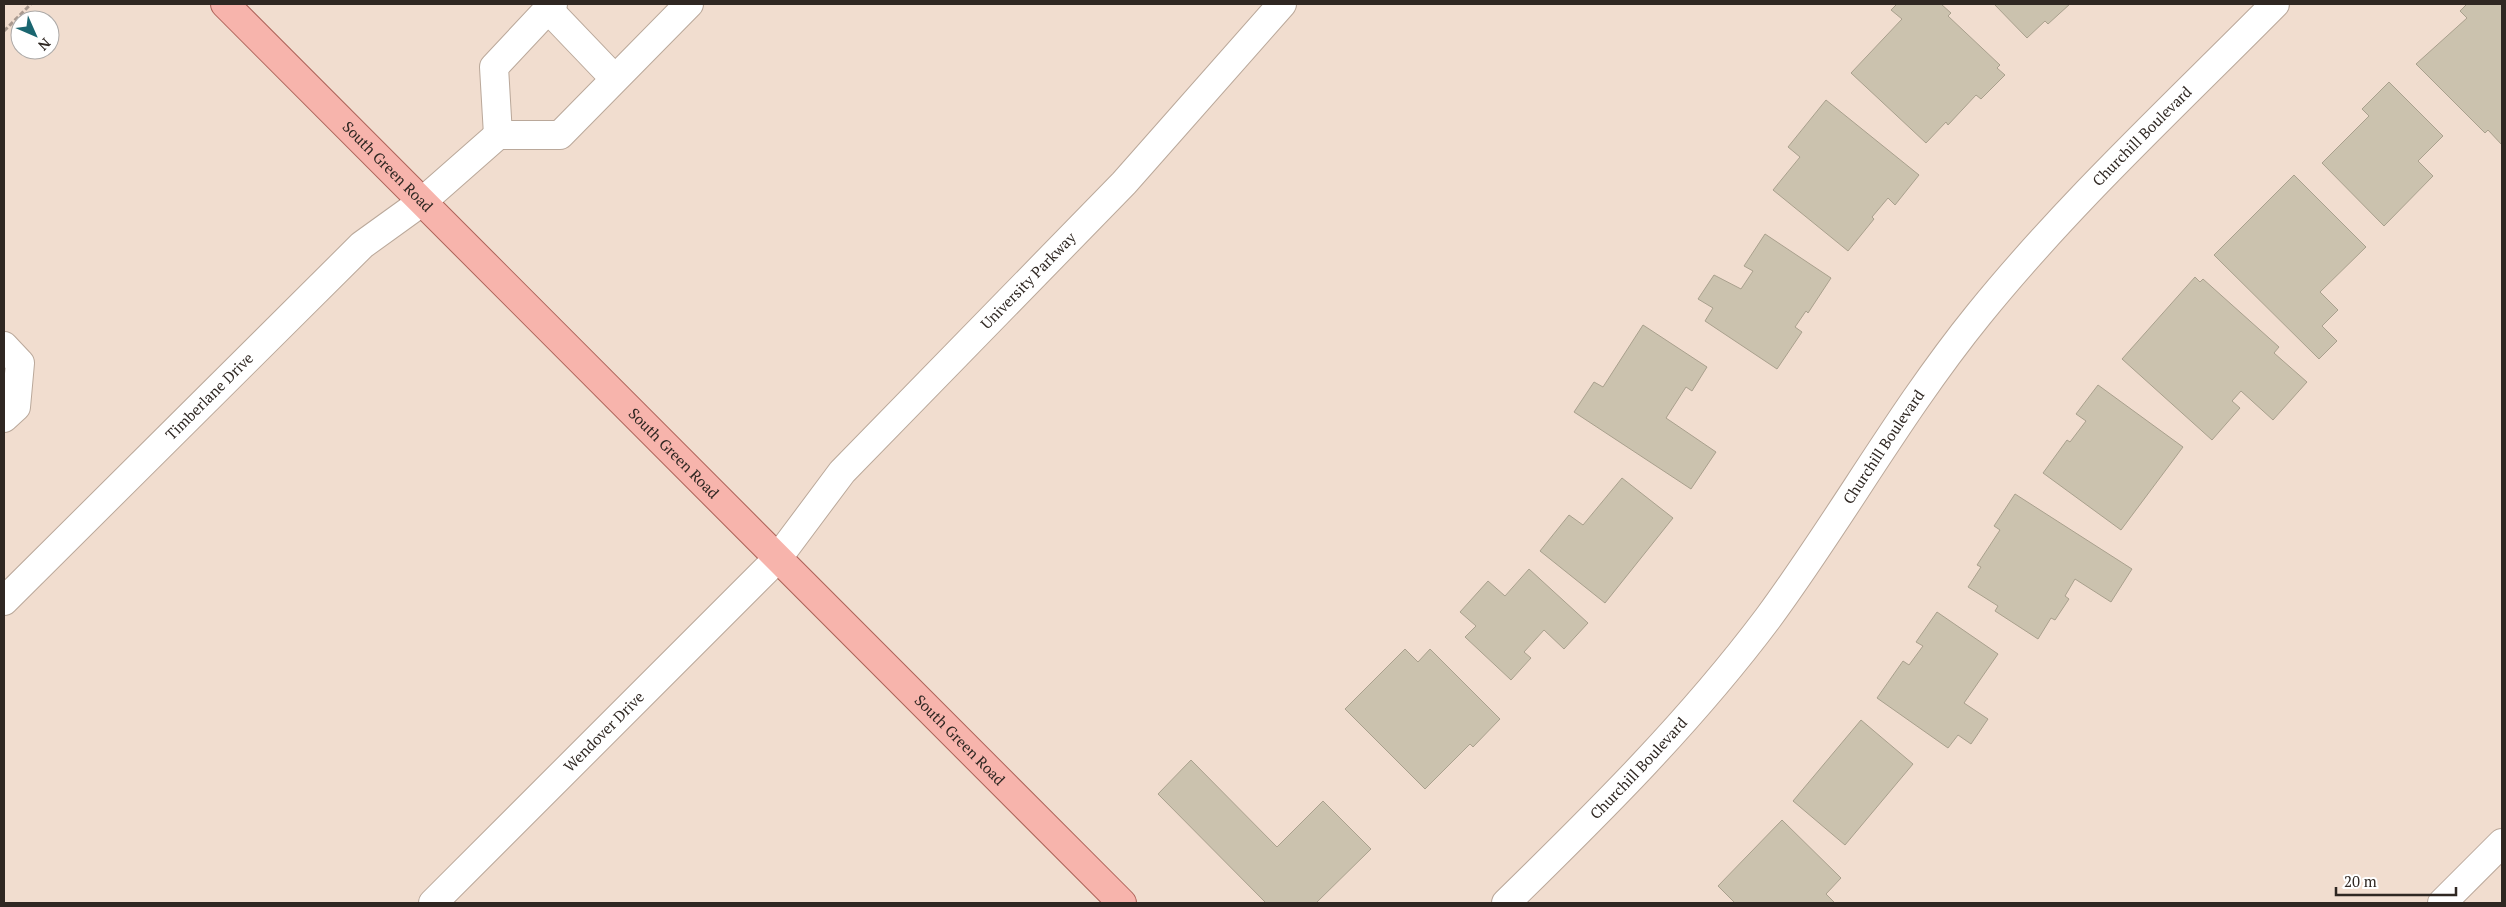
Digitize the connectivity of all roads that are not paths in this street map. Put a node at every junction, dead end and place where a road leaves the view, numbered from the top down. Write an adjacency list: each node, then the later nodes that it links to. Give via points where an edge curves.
1 (225, 4): 8 (main road, South Green Road)
2 (1282, 4): 11 (street, University Parkway, via 1124,183 842,472)
3 (2275, 4): 16 (street, Churchill Boulevard, via 2057,224 2012,274 1934,373 1817,550 1742,652 1640,771)
4 (686, 5): 6 (street)
5 (551, 6): 6 (street); 7 (street, via 494,67)
6 (614, 78): 7 (street, via 560,135)
7 (498, 135): 8 (street, Timberlane Drive)
8 (423, 201): 11 (main road, South Green Road); 12 (street, Timberlane Drive, via 362,245)
9 (4, 346): 10 (street, via 20,363 16,407)
10 (4, 418)
11 (777, 559): 14 (street, Wendover Drive); 15 (main road, South Green Road)
12 (4, 601)
13 (2502, 843): 17 (street)
14 (433, 903)
15 (1122, 903)
16 (1506, 903)
17 (2442, 903)

